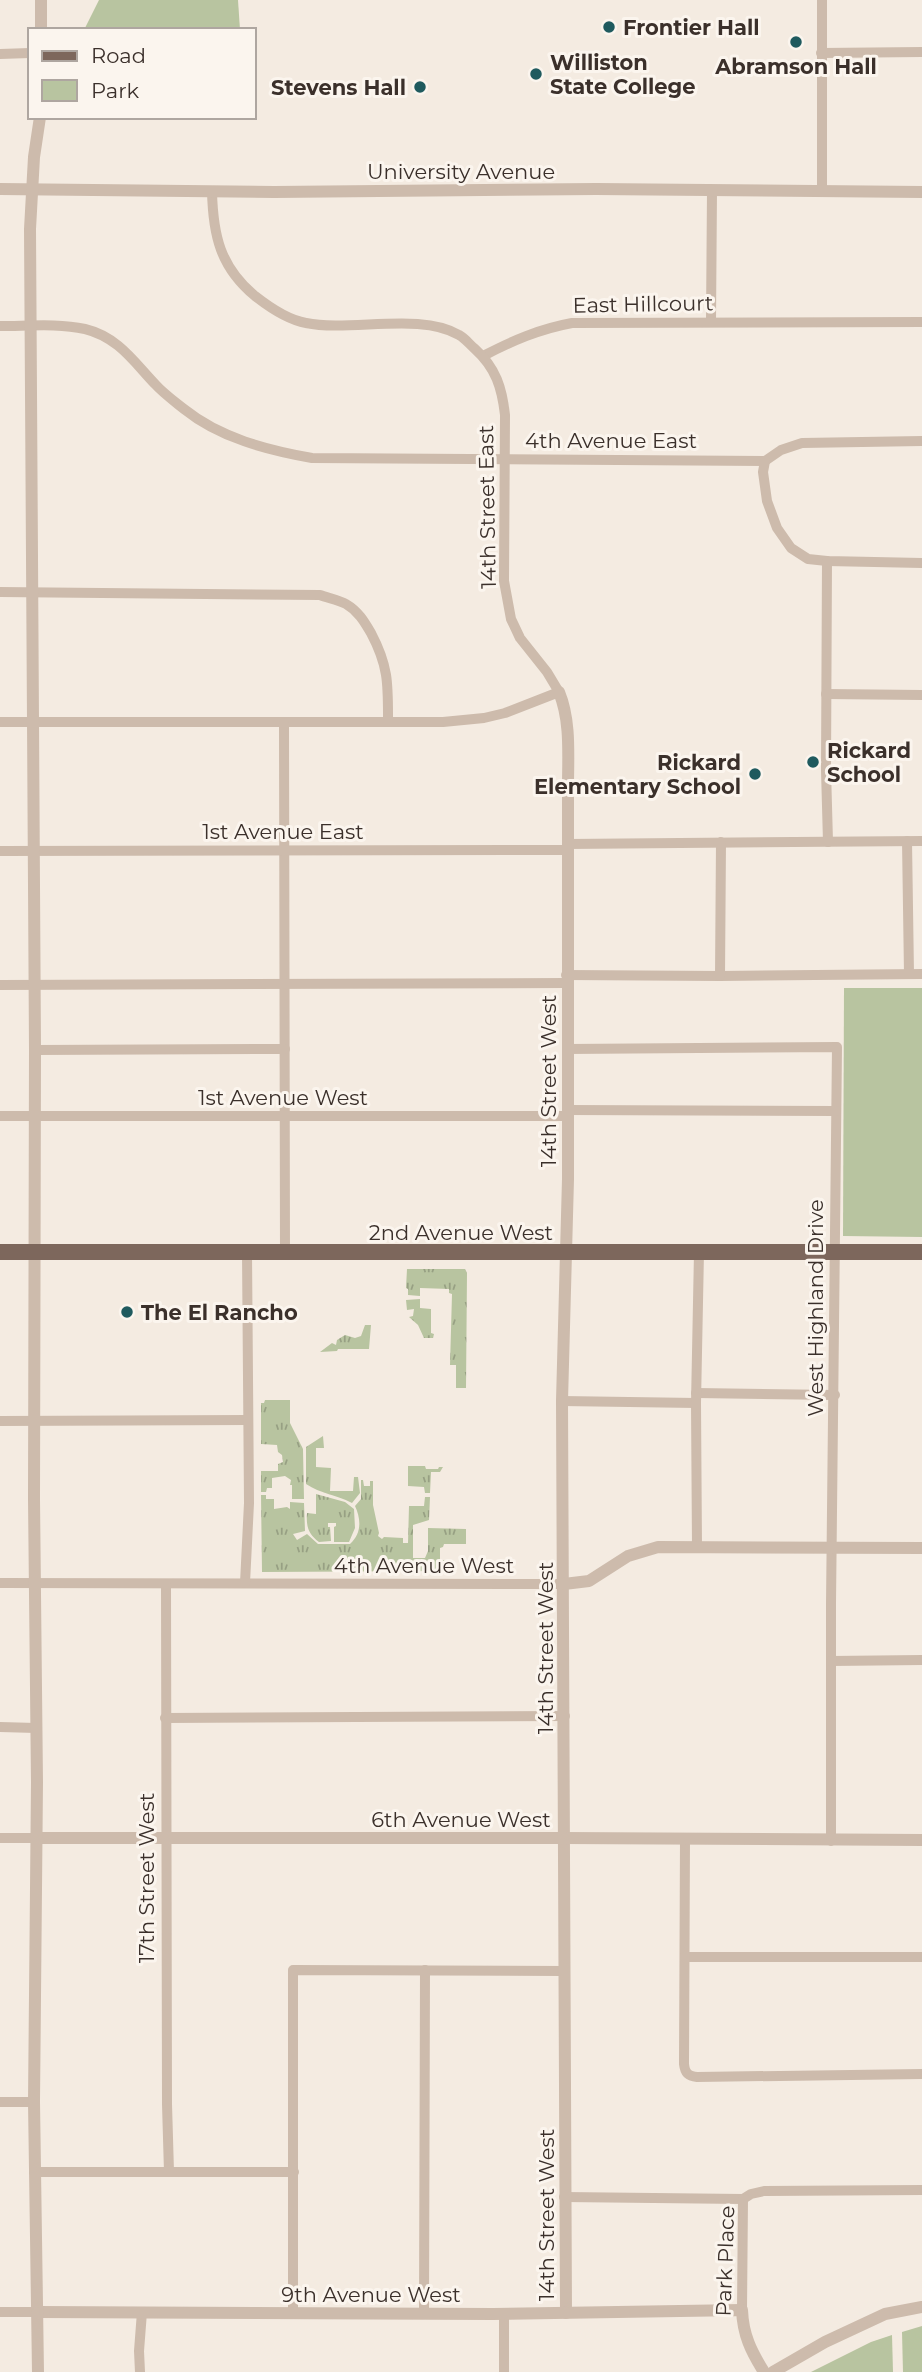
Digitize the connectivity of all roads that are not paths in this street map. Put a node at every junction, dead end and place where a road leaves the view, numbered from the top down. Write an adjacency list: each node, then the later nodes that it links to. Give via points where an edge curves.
1 (41, 0): 3 (street)
2 (822, 0): 6 (street)
3 (41, 28)
4 (922, 52): 6 (street)
5 (28, 53): 7 (street)
6 (821, 53): 13 (street)
7 (0, 54)
8 (40, 119): 10 (street)
9 (0, 189): 10 (street, University Avenue)
10 (32, 189): 11 (street, University Avenue); 18 (street)
11 (212, 191): 12 (street, University Avenue); 19 (street, via 213,221 223,258 242,285 270,308 304,323 425,324 460,335)
12 (712, 191): 13 (street, University Avenue); 15 (street)
13 (822, 191): 14 (street, University Avenue)
14 (922, 192)
15 (711, 321): 16 (street, East Hillcourt); 19 (street, East Hillcourt, via 572,323 519,337)
16 (922, 322)
17 (0, 326): 18 (street, 4th Avenue East)
18 (31, 326): 21 (street, 4th Avenue East, via 87,330 115,342 186,411 225,434 271,451 312,458); 26 (street)
19 (483, 356): 21 (street, 14th Street East, via 502,389)
20 (922, 441): 22 (street, 4th Avenue East, via 802,443)
21 (505, 459): 22 (street, 4th Avenue East); 27 (street, 14th Street East, via 504,581 511,619)
22 (765, 461): 23 (street, via 767,501 777,528 791,548 808,559)
23 (827, 561): 24 (street); 28 (street)
24 (922, 563)
25 (0, 592): 26 (street)
26 (32, 592): 31 (street); 32 (street, via 294,593 345,603 362,618 384,658)
27 (559, 692): 32 (street, via 484,718); 38 (street, 14th Street East, via 567,732)
28 (826, 694): 29 (street); 37 (street)
29 (922, 695)
30 (0, 722): 31 (street)
31 (32, 722): 33 (street); 40 (street)
32 (388, 722): 33 (street)
33 (284, 723): 41 (street)
34 (907, 841): 35 (street, 1st Avenue East); 37 (street, 1st Avenue East); 42 (street)
35 (922, 841)
36 (721, 842): 37 (street, 1st Avenue East); 38 (street, 1st Avenue East); 44 (street)
37 (828, 842)
38 (567, 847): 41 (street, 1st Avenue East); 45 (street, 14th Street East)
39 (0, 850): 40 (street, 1st Avenue East)
40 (33, 850): 41 (street, 1st Avenue East); 47 (street)
41 (284, 851): 48 (street)
42 (909, 974): 43 (street); 44 (street)
43 (922, 974)
44 (720, 976): 45 (street)
45 (566, 979): 48 (street); 50 (street, 14th Street West)
46 (0, 985): 47 (street)
47 (34, 985): 48 (street); 51 (street)
48 (284, 985): 49 (street)
49 (285, 1049): 51 (street); 56 (street)
50 (567, 1049): 52 (street, West Highland Drive, via 837,1046); 53 (street, 14th Street West)
51 (35, 1050): 55 (street)
52 (836, 1111): 53 (street, 1st Avenue West); 64 (street, West Highland Drive)
53 (567, 1113): 56 (street, 1st Avenue West); 60 (street, 14th Street West)
54 (0, 1116): 55 (street, 1st Avenue West)
55 (34, 1116): 56 (street, 1st Avenue West); 58 (street)
56 (285, 1116): 63 (street)
57 (0, 1252): 58 (main road, 2nd Avenue West)
58 (34, 1252): 59 (main road, 2nd Avenue West); 70 (street)
59 (247, 1252): 63 (main road, 2nd Avenue West); 68 (street)
60 (566, 1252): 61 (main road, 2nd Avenue West); 63 (main road, 2nd Avenue West); 67 (street, 14th Street West)
61 (699, 1252): 64 (main road, 2nd Avenue West); 66 (street)
62 (922, 1252): 64 (main road, 2nd Avenue West)
63 (285, 1253)
64 (835, 1253): 65 (street, West Highland Drive)
65 (835, 1395): 66 (street); 72 (street, West Highland Drive)
66 (696, 1398): 67 (street); 71 (street)
67 (562, 1401): 78 (street, 14th Street West)
68 (248, 1420): 70 (street); 75 (street)
69 (0, 1421): 70 (street)
70 (34, 1421): 76 (street)
71 (697, 1547): 72 (street, 4th Avenue West); 78 (street, 4th Avenue West, via 646,1549 589,1581)
72 (832, 1548): 73 (street, 4th Avenue West); 80 (street, West Highland Drive)
73 (922, 1548)
74 (0, 1583): 76 (street, 4th Avenue West)
75 (245, 1583): 77 (street, 4th Avenue West); 78 (street, 4th Avenue West)
76 (35, 1584): 77 (street, 4th Avenue West); 84 (street)
77 (166, 1584): 82 (street, 17th Street West)
78 (564, 1584): 81 (street, 14th Street West)
79 (922, 1660): 80 (street)
80 (831, 1661): 90 (street, West Highland Drive)
81 (565, 1716): 82 (street); 87 (street, 14th Street West)
82 (165, 1718): 88 (street, 17th Street West)
83 (0, 1727): 84 (street)
84 (36, 1728): 86 (street)
85 (0, 1838): 86 (street, 6th Avenue West)
86 (37, 1838): 88 (street, 6th Avenue West); 98 (street)
87 (564, 1838): 88 (street, 6th Avenue West); 89 (street, 6th Avenue West); 95 (street, 14th Street West)
88 (166, 1839): 100 (street, 17th Street West)
89 (685, 1839): 90 (street, 6th Avenue West); 92 (street)
90 (831, 1840): 91 (street, 6th Avenue West)
91 (922, 1840)
92 (685, 1956): 93 (street); 96 (street, via 684,2064 692,2077)
93 (922, 1957)
94 (425, 1970): 95 (street); 101 (street, via 293,1970); 111 (street)
95 (564, 1971): 103 (street, 14th Street West)
96 (922, 2074)
97 (0, 2102): 98 (street)
98 (34, 2102): 99 (street)
99 (34, 2172): 100 (street); 108 (street)
100 (169, 2172): 101 (street)
101 (294, 2172): 110 (street)
102 (922, 2190): 104 (street, Park Place, via 764,2190)
103 (564, 2197): 104 (street); 112 (street, 14th Street West)
104 (743, 2199): 106 (street, Park Place)
105 (922, 2307): 118 (street, via 885,2314)
106 (742, 2310): 112 (street, 9th Avenue West); 117 (street, Park Place, via 749,2348)
107 (0, 2312): 108 (street, 9th Avenue West)
108 (37, 2312): 109 (street, 9th Avenue West); 114 (street)
109 (142, 2312): 110 (street, 9th Avenue West); 115 (street)
110 (293, 2312): 111 (street, 9th Avenue West)
111 (424, 2313): 113 (street, 9th Avenue West)
112 (566, 2313): 113 (street, 9th Avenue West)
113 (504, 2314): 116 (street)
114 (37, 2372)
115 (140, 2372)
116 (504, 2372)
117 (764, 2372)
118 (773, 2372)

